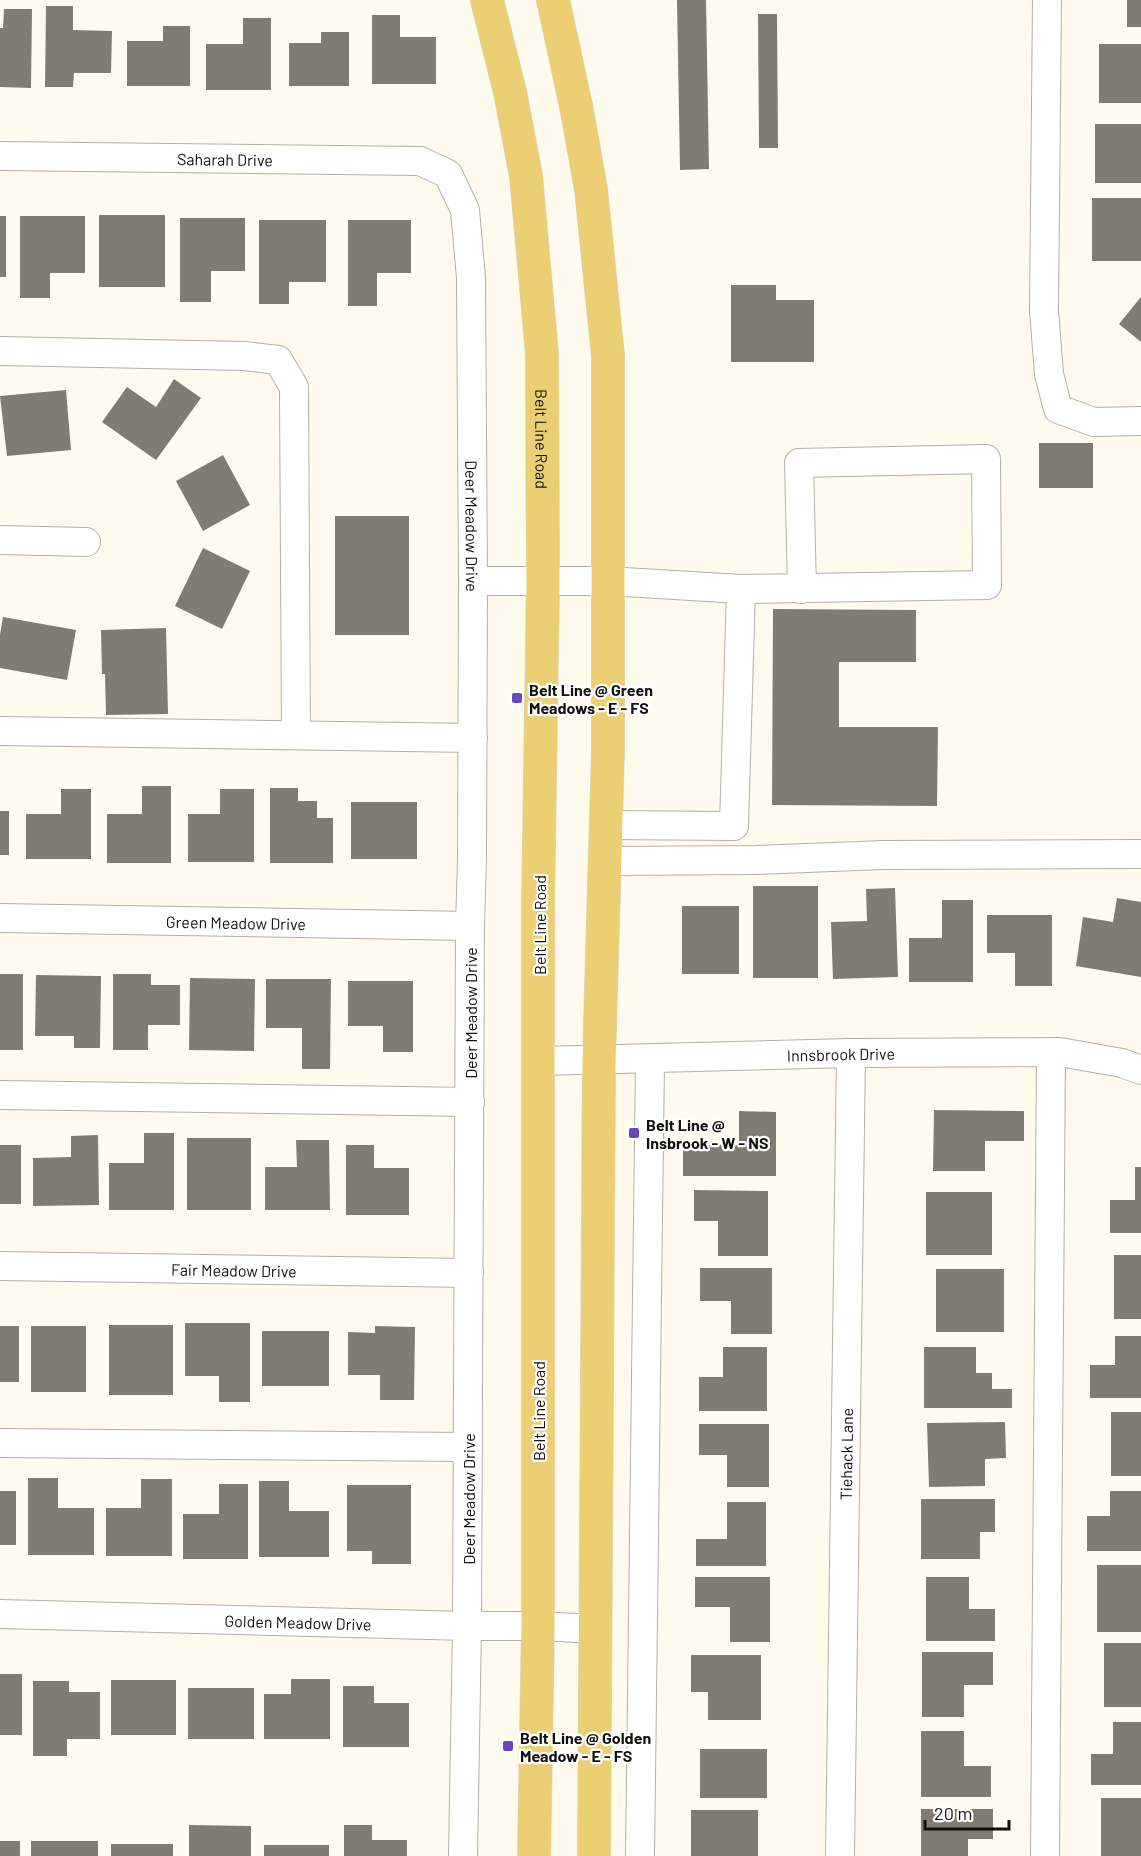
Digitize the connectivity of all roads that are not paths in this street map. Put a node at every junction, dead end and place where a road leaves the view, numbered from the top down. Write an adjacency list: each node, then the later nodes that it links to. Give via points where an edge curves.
1 (487, 0): 12 (main road, Belt Line Road, via 526,176 542,354)
2 (553, 0): 10 (main road, via 591,189 608,356)
3 (1047, 0): 7 (street, via 1044,311 1049,374 1058,409 1094,422)
4 (0, 156): 5 (street, Saharah Drive, via 420,161)
5 (448, 174): 11 (street, Deer Meadow Drive, via 465,210 471,278)
6 (0, 351): 16 (street, via 278,360 294,387)
7 (1141, 421)
8 (0, 540): 9 (street)
9 (86, 542)
10 (608, 581): 12 (street); 13 (street); 18 (main road)
11 (473, 582): 12 (street); 17 (street, Deer Meadow Drive)
12 (543, 582): 27 (main road, Belt Line Road)
13 (741, 589): 14 (street); 18 (street, via 734,826)
14 (802, 589): 14 (street, via 987,585 986,459 799,463)
15 (0, 731): 16 (street)
16 (296, 735): 17 (street)
17 (472, 738): 22 (street, Deer Meadow Drive)
18 (606, 825): 20 (main road)
19 (1141, 854): 20 (street)
20 (604, 861): 26 (main road)
21 (0, 918): 22 (street, Green Meadow Drive)
22 (470, 927): 30 (street, Deer Meadow Drive)
23 (1051, 1052): 24 (street, Innsbrook Drive); 28 (street, Innsbrook Drive, via 1122,1063); 44 (street)
24 (851, 1053): 25 (street, Innsbrook Drive); 43 (street, Tiehack Lane)
25 (650, 1059): 26 (street, Innsbrook Drive); 42 (street)
26 (599, 1060): 27 (street, Innsbrook Drive); 38 (main road)
27 (538, 1062): 37 (main road, Belt Line Road)
28 (1141, 1070)
29 (0, 1095): 30 (street)
30 (470, 1102): 32 (street, Deer Meadow Drive)
31 (0, 1266): 32 (street, Fair Meadow Drive)
32 (469, 1273): 34 (street, Deer Meadow Drive)
33 (0, 1443): 34 (street)
34 (468, 1447): 36 (street, Deer Meadow Drive)
35 (0, 1614): 36 (street, Golden Meadow Drive)
36 (467, 1626): 37 (street, Golden Meadow Drive); 39 (street, Deer Meadow Drive)
37 (538, 1626): 38 (street, Golden Meadow Drive); 40 (main road, Belt Line Road)
38 (596, 1629): 41 (main road)
39 (463, 1856)
40 (534, 1856)
41 (594, 1856)
42 (640, 1856)
43 (840, 1856)
44 (1046, 1856)

